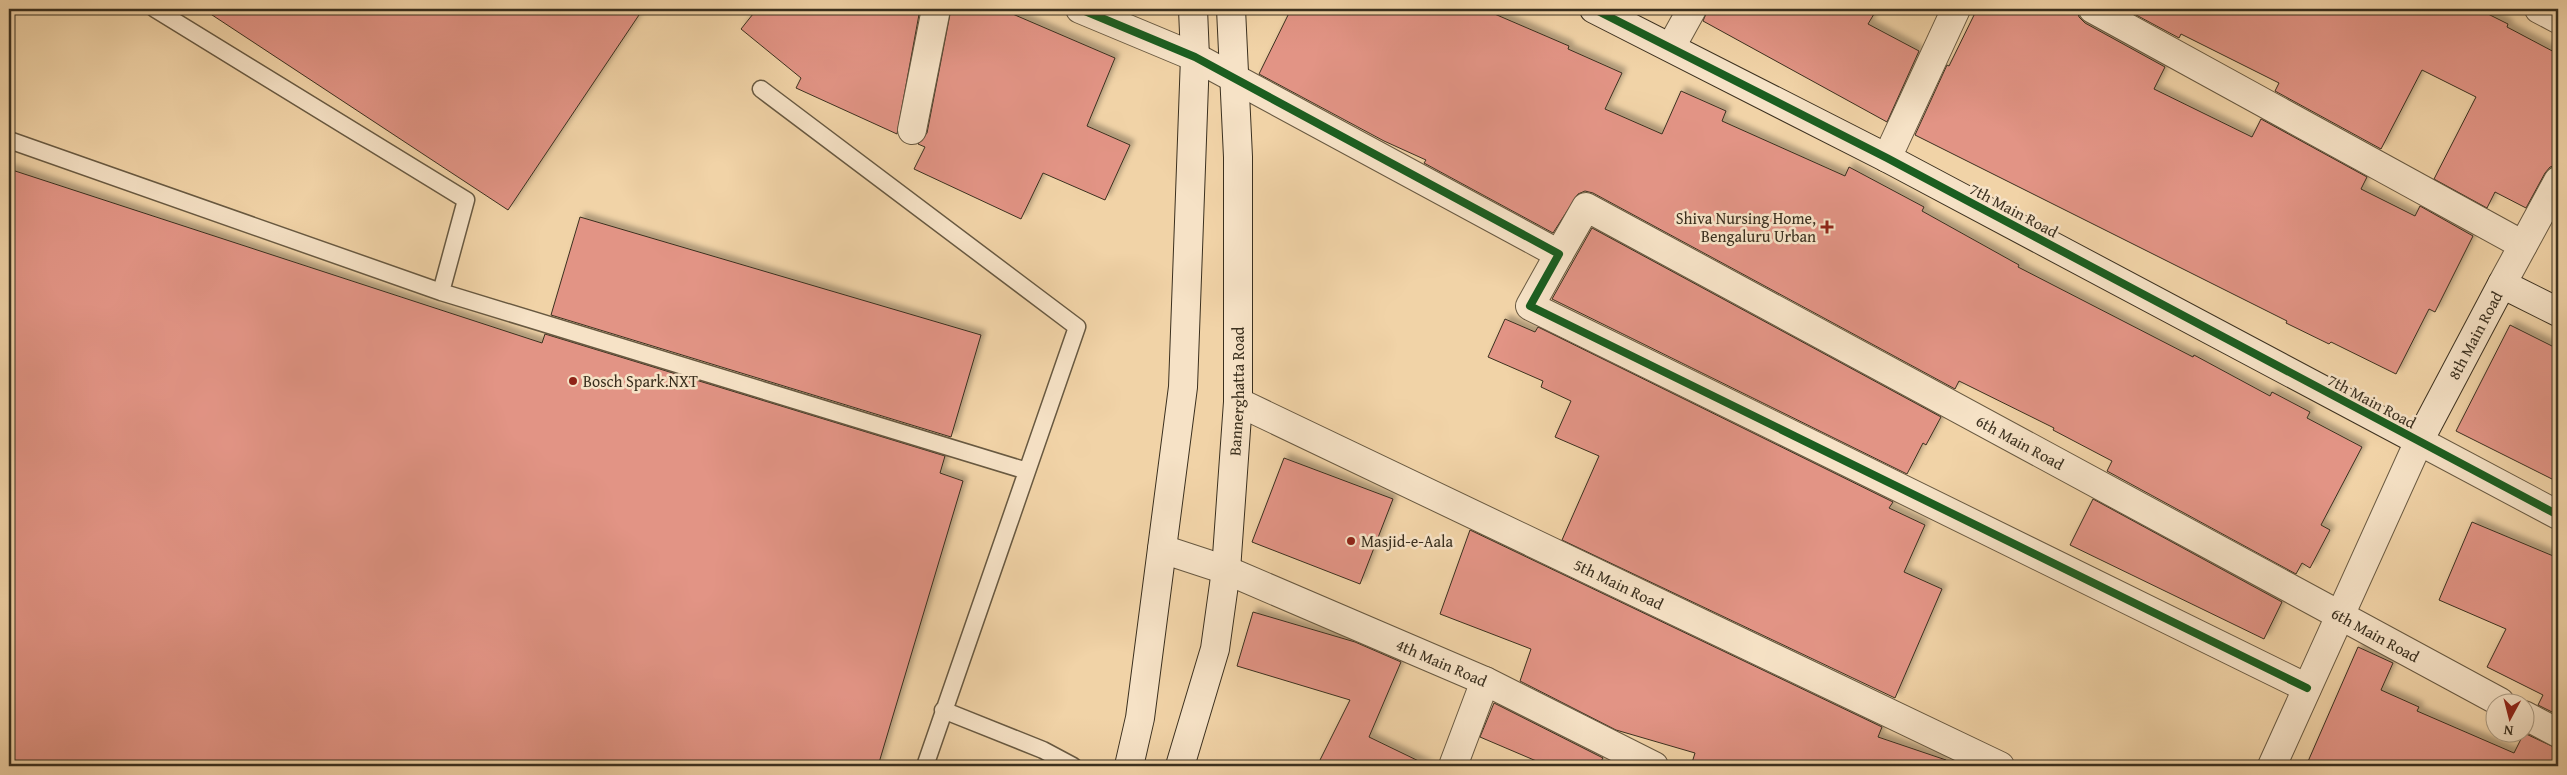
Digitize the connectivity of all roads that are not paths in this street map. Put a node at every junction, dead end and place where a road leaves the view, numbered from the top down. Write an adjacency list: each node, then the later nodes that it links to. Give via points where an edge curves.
1 (155, 9): 23 (lane, via 466,200)
2 (936, 9): 16 (street)
3 (1080, 9): 13 (street)
4 (1193, 9): 13 (street)
5 (1231, 9): 14 (street, Bannerghatta Road)
6 (1594, 9): 12 (street, 7th Main Road)
7 (1692, 9): 12 (street)
8 (1956, 9): 18 (street)
9 (2093, 9): 20 (street)
10 (2539, 9): 11 (street)
11 (2558, 19)
12 (1671, 48): 18 (street, 7th Main Road)
13 (1195, 57): 14 (street); 29 (street, via 1183,387)
14 (1234, 78): 21 (street); 25 (street, Bannerghatta Road, via 1238,157)
15 (760, 89): 27 (lane, via 1077,328)
16 (912, 130)
17 (9, 140): 23 (lane)
18 (1887, 158): 26 (street, 7th Main Road)
19 (2558, 181): 20 (street)
20 (2524, 245): 22 (street)
21 (1559, 254): 31 (street, 6th Main Road, via 1586,207); 33 (street, via 1530,306)
22 (2502, 284): 24 (street, 8th Main Road); 26 (street, 8th Main Road)
23 (441, 292): 27 (lane)
24 (2558, 312)
25 (1238, 402): 30 (street, Bannerghatta Road); 44 (street, 5th Main Road)
26 (2419, 441): 28 (street, 7th Main Road); 31 (street, 8th Main Road)
27 (1027, 471): 35 (lane)
28 (2558, 515)
29 (1162, 549): 30 (street, 4th Main Road); 40 (street, via 1140,718)
30 (1226, 570): 32 (street, 4th Main Road); 41 (street, Bannerghatta Road, via 1215,649)
31 (2339, 617): 33 (street, 8th Main Road); 34 (street, 6th Main Road)
32 (1485, 681): 42 (street); 43 (street, 4th Main Road)
33 (2308, 688): 45 (street, 8th Main Road)
34 (2484, 694)
35 (943, 710): 38 (lane); 39 (lane, via 1043,750)
36 (2534, 721): 37 (street)
37 (2558, 733)
38 (925, 766)
39 (1073, 766)
40 (1129, 766)
41 (1180, 766)
42 (1453, 766)
43 (1654, 766)
44 (2000, 766)
45 (2272, 766)

